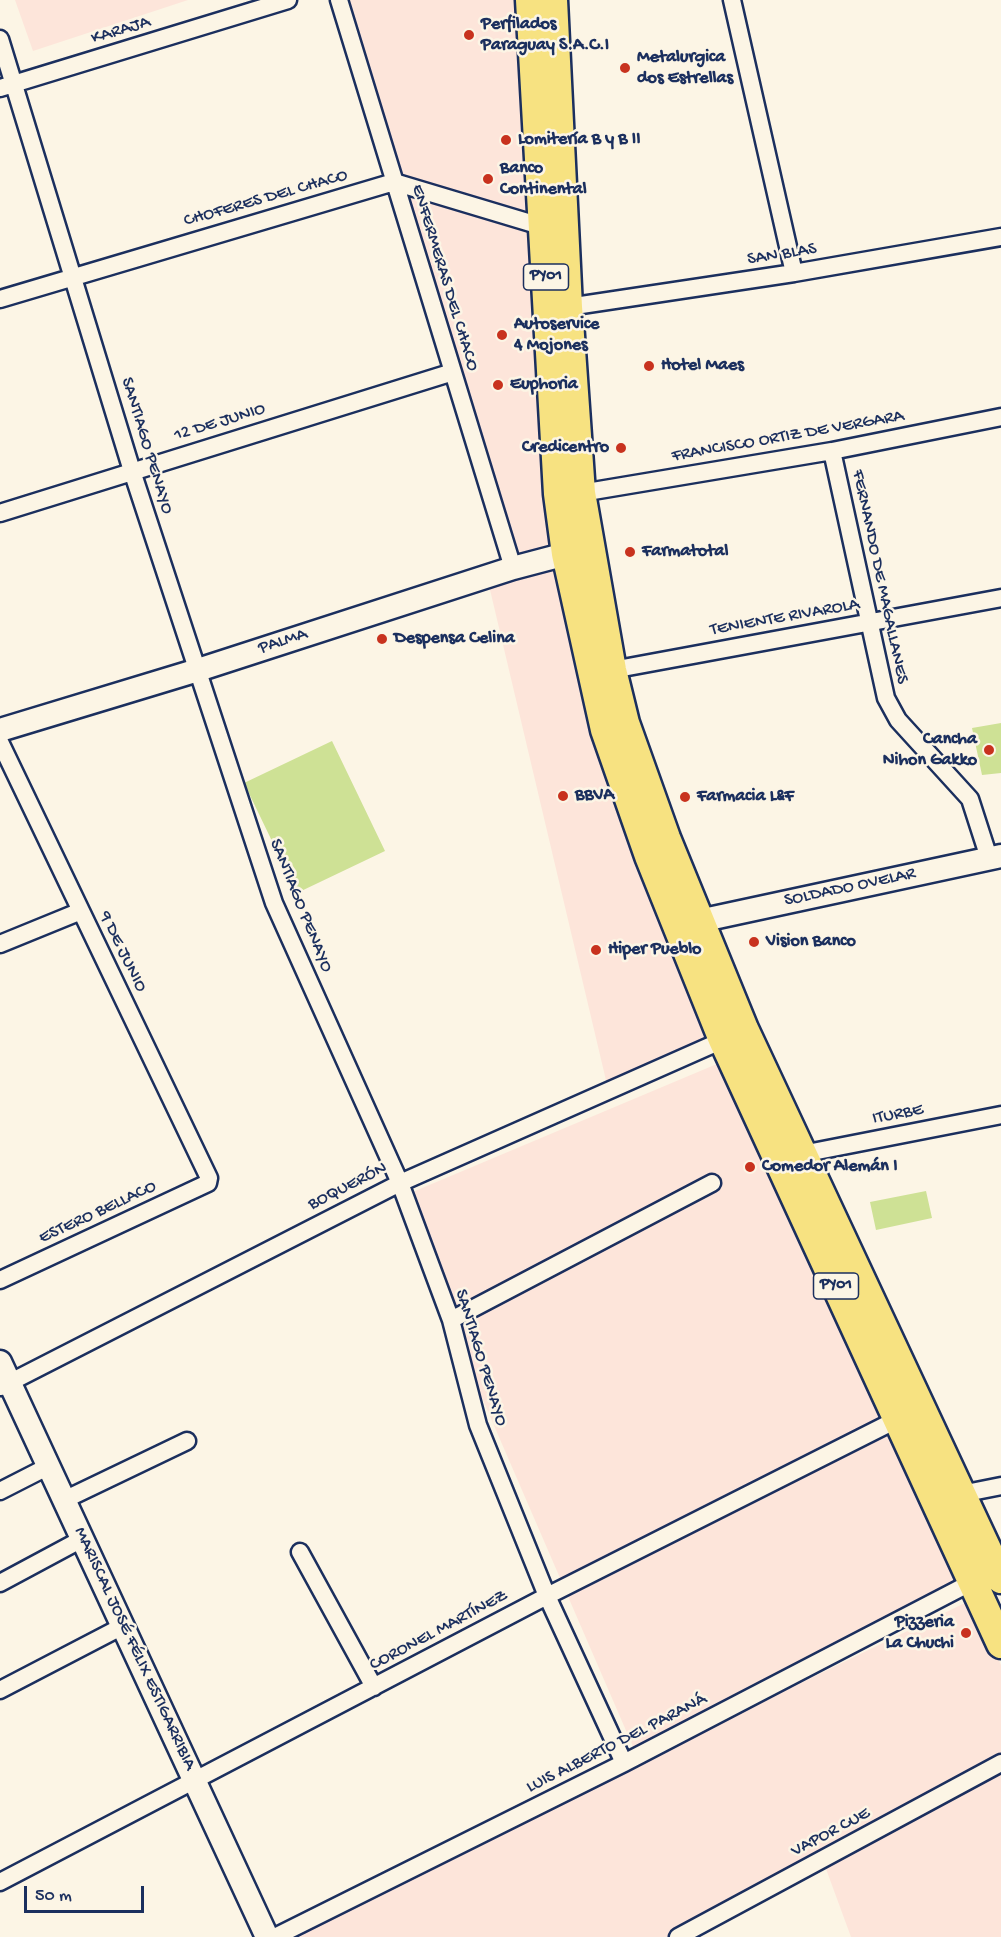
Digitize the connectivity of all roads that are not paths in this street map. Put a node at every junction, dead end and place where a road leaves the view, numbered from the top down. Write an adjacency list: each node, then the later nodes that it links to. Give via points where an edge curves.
1 (288, 0): 7 (street, KARAJA)
2 (339, 0): 8 (street, ENFERMERAS DEL CHACO)
3 (530, 0): 9 (highway, PY01)
4 (553, 0): 14 (highway, PY01)
5 (732, 0): 11 (street)
6 (0, 39): 7 (street, SANTIAGO PENAYO)
7 (7, 86): 12 (street, SANTIAGO PENAYO)
8 (394, 182): 9 (street); 12 (street, CHOFERES DEL CHACO); 15 (street, ENFERMERAS DEL CHACO)
9 (544, 227): 21 (highway, PY01, via 550,377)
10 (1001, 237): 11 (street, SAN BLAS)
11 (794, 273): 14 (street, SAN BLAS)
12 (74, 276): 13 (street, CHOFERES DEL CHACO); 18 (street, SANTIAGO PENAYO)
13 (0, 299)
14 (568, 307): 19 (highway, PY01)
15 (453, 372): 18 (street, 12 DE JUNIO); 22 (street, ENFERMERAS DEL CHACO)
16 (1001, 417): 17 (street, FRANCISCO ORTIZ DE VERGARA)
17 (832, 451): 19 (street, FRANCISCO ORTIZ DE VERGARA); 24 (street, FERNANDO DE MAGALLANES)
18 (132, 471): 20 (street, 12 DE JUNIO); 25 (street, SANTIAGO PENAYO)
19 (581, 493): 26 (highway, PY01)
20 (0, 513)
21 (566, 554): 22 (street, PALMA); 31 (highway, PY01, via 605,730 621,782)
22 (513, 568): 25 (street, PALMA)
23 (1001, 598): 24 (street, TENIENTE RIVAROLA)
24 (870, 622): 26 (street, TENIENTE RIVAROLA); 29 (street, FERNANDO DE MAGALLANES, via 886,698 898,720 970,799)
25 (198, 670): 27 (street, PALMA); 37 (street, SANTIAGO PENAYO, via 274,903)
26 (612, 670): 31 (highway, PY01)
27 (0, 730)
28 (0, 742): 30 (street, 9 DE JUNIO)
29 (995, 857): 31 (street, SOLDADO OVELAR)
30 (81, 911): 32 (street); 36 (street, 9 DE JUNIO)
31 (688, 923): 33 (highway, PY01); 35 (highway, PY01, via 744,1029)
32 (0, 945)
33 (723, 1040): 37 (street, BOQUERÓN); 42 (highway, PY01)
34 (1001, 1115): 35 (street, ITURBE)
35 (802, 1154): 47 (highway, PY01)
36 (209, 1178): 39 (street, ESTERO BELLACO, via 208,1183)
37 (400, 1183): 40 (street, SANTIAGO PENAYO); 41 (street, BOQUERÓN)
38 (712, 1183): 40 (street)
39 (0, 1280)
40 (451, 1320): 53 (street, SANTIAGO PENAYO, via 478,1425)
41 (3, 1377): 44 (street, MARISCAL JOSÉ FÉLIX ESTIGARRIBIA)
42 (898, 1419): 51 (highway, PY01); 53 (street, CORONEL MARTÍNEZ)
43 (187, 1442): 48 (street)
44 (49, 1466): 46 (street); 48 (street, MARISCAL JOSÉ FÉLIX ESTIGARRIBIA)
45 (1001, 1486): 47 (street)
46 (0, 1491)
47 (961, 1494): 51 (highway, PY01)
48 (64, 1500): 49 (street, MARISCAL JOSÉ FÉLIX ESTIGARRIBIA)
49 (82, 1539): 52 (street); 54 (street, MARISCAL JOSÉ FÉLIX ESTIGARRIBIA)
50 (300, 1552): 56 (street)
51 (987, 1580): 55 (highway, PY01); 58 (street, LUIS ALBERTO DEL PARANÁ)
52 (0, 1583)
53 (547, 1596): 56 (street, CORONEL MARTÍNEZ); 58 (street, SANTIAGO PENAYO)
54 (123, 1626): 57 (street); 60 (street, MARISCAL JOSÉ FÉLIX ESTIGARRIBIA)
55 (1001, 1644)
56 (374, 1687): 60 (street, CORONEL MARTÍNEZ)
57 (0, 1690)
58 (624, 1763): 63 (street, LUIS ALBERTO DEL PARANÁ)
59 (1001, 1763): 64 (street, VAPOR CUE)
60 (196, 1781): 61 (street, CORONEL MARTÍNEZ); 62 (street, MARISCAL JOSÉ FÉLIX ESTIGARRIBIA)
61 (0, 1882)
62 (267, 1937)
63 (275, 1937)
64 (678, 1937)

